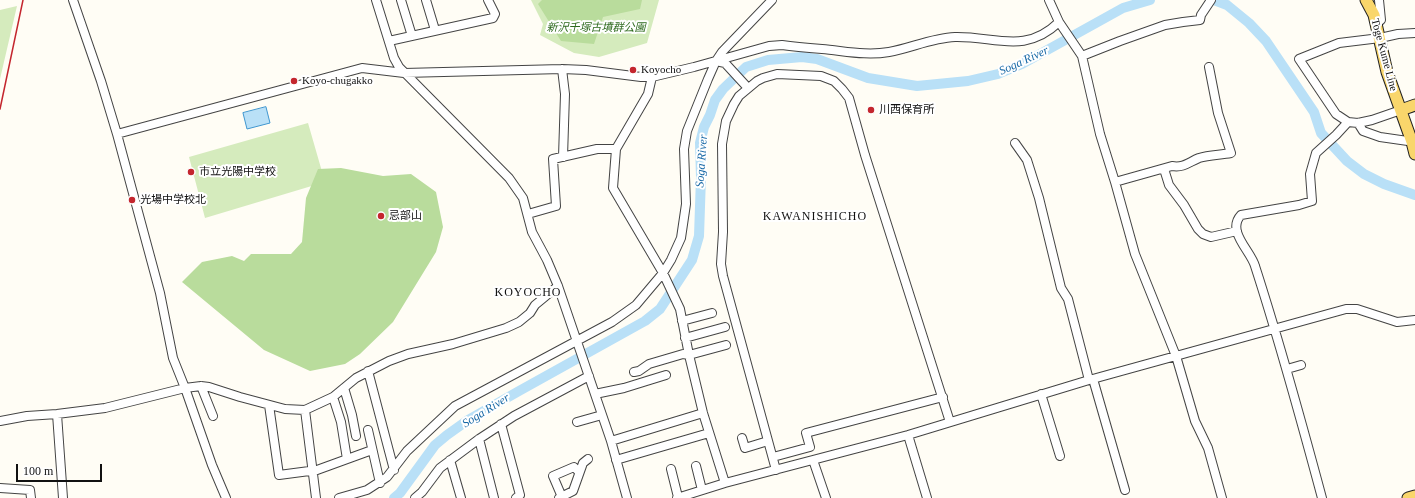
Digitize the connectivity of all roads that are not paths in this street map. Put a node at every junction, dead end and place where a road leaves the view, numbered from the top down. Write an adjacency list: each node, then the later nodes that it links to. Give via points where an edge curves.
1 (73, 0): 29 (street)
2 (376, 0): 17 (street)
3 (401, 0): 15 (street)
4 (426, 0): 13 (street)
5 (488, 0): 13 (street, via 495,14 493,18)
6 (772, 0): 19 (street)
7 (1049, 0): 11 (street)
8 (1211, 0): 18 (street, via 1200,20 1165,25)
9 (1366, 0): 12 (main road, Toge Kume Line)
10 (1379, 0): 12 (street, via 1381,20)
11 (1060, 23): 18 (street); 19 (street, via 1038,37 1010,42 955,37 889,52 865,54 776,45)
12 (1376, 24): 16 (main road, Toge Kume Line)
13 (435, 30): 15 (street)
14 (1415, 32): 16 (street)
15 (412, 36): 17 (street)
16 (1380, 38): 26 (main road, Toge Kume Line, via 1386,72); 27 (street, via 1339,44 1299,59 1336,114)
17 (389, 41): 22 (street, via 396,63)
18 (1080, 52): 36 (street, via 1100,134)
19 (716, 61): 23 (street); 24 (street, via 725,63); 39 (street, via 687,131 684,149 684,225 681,238)
20 (1209, 67): 35 (street, via 1230,153 1198,158 1178,167)
21 (562, 69): 22 (street); 23 (street); 34 (street, via 565,94)
22 (404, 73): 29 (street, via 362,68); 37 (street, via 509,178 523,198)
23 (652, 76): 32 (street, via 648,94)
24 (747, 86): 64 (street, via 777,74 821,76 834,81 849,98); 82 (street, via 734,104 724,129 721,264)
25 (1415, 105): 26 (main road)
26 (1401, 110): 28 (street); 30 (main road, Toge Kume Line)
27 (1348, 122): 28 (street); 38 (street, via 1316,152 1310,174 1312,201 1299,206 1241,215 1236,223)
28 (1358, 123): 30 (street, via 1363,131 1380,137)
29 (117, 134): 59 (street, via 160,293 172,358)
30 (1414, 142): 33 (main road, Toge Kume Line)
31 (1015, 143): 57 (street, via 1027,160 1061,288 1068,299)
32 (616, 149): 34 (street, via 597,149); 39 (street, via 613,188)
33 (1415, 154)
34 (563, 157): 37 (street, via 554,159 556,206)
35 (1164, 169): 36 (street); 38 (street, via 1169,185 1203,234 1211,237)
36 (1115, 182): 50 (street, via 1136,254)
37 (528, 214): 40 (street, via 532,232)
38 (1237, 231): 45 (street, via 1254,262)
39 (664, 275): 43 (street); 47 (street, via 636,305)
40 (558, 286): 47 (street); 53 (street, via 519,322 506,328 408,354)
41 (712, 313): 43 (street)
42 (1415, 320): 45 (street, via 1396,322 1357,309 1346,309)
43 (682, 321): 46 (street)
44 (725, 327): 46 (street)
45 (1275, 329): 50 (street); 52 (street)
46 (685, 338): 49 (street)
47 (578, 343): 56 (street); 94 (street, via 456,406 407,451)
48 (726, 345): 49 (street)
49 (689, 355): 54 (street, via 683,354 649,364); 67 (street)
50 (1176, 356): 57 (street); 117 (street, via 1195,421 1208,448)
51 (1301, 365): 52 (street)
52 (1287, 369): 118 (street)
53 (368, 371): 60 (street); 94 (street)
54 (634, 372)
55 (666, 374): 61 (street, via 624,388)
56 (588, 375): 61 (street); 74 (street)
57 (1091, 379): 62 (street); 101 (street)
58 (201, 386): 59 (street); 65 (street); 70 (street)
59 (185, 388): 68 (street, via 105,408); 107 (street)
60 (344, 388): 63 (street); 78 (street)
61 (595, 394): 69 (street)
62 (1041, 394): 73 (street); 84 (street)
63 (333, 396): 66 (street); 86 (street, via 341,422)
64 (942, 398): 73 (street); 85 (street, via 806,433 810,447)
65 (269, 405): 66 (street); 93 (street, via 279,475)
66 (304, 410): 93 (street)
67 (703, 413): 76 (street); 81 (street)
68 (56, 414): 71 (street); 106 (street)
69 (602, 415): 72 (street); 81 (street)
70 (213, 416)
71 (0, 421)
72 (577, 422)
73 (950, 422): 77 (street)
74 (501, 424): 80 (street); 112 (street, via 520,495)
75 (368, 430): 83 (street)
76 (709, 433): 89 (street); 98 (street)
77 (908, 435): 90 (street); 116 (street)
78 (356, 436)
79 (742, 438): 82 (street, via 745,448)
80 (480, 439): 87 (street); 111 (street)
81 (611, 441): 89 (street)
82 (768, 441): 85 (street)
83 (372, 450): 86 (street); 97 (street)
84 (1060, 456)
85 (773, 457): 95 (street)
86 (347, 459): 93 (street)
87 (450, 460): 102 (street, via 440,468); 110 (street)
88 (588, 460): 96 (street, via 583,463)
89 (616, 460): 113 (street)
90 (813, 460): 95 (street); 115 (street)
91 (696, 466): 100 (street)
92 (671, 469): 114 (street)
93 (313, 470): 108 (street)
94 (394, 470): 97 (street)
95 (776, 470): 98 (street)
96 (579, 472): 104 (street, via 573,491); 104 (street, via 574,466 553,476)
97 (380, 483): 109 (street, via 367,490)
98 (725, 483): 100 (street)
99 (0, 488): 105 (street, via 30,490)
100 (702, 490): 114 (street)
101 (1125, 490)
102 (420, 496)
103 (1415, 496): 119 (main road)
104 (561, 497)
105 (31, 498)
106 (63, 498)
107 (226, 498)
108 (316, 498)
109 (339, 498)
110 (461, 498)
111 (494, 498)
112 (516, 498)
113 (627, 498)
114 (677, 498)
115 (826, 498)
116 (927, 498)
117 (1222, 498)
118 (1322, 498)
119 (1408, 498)

